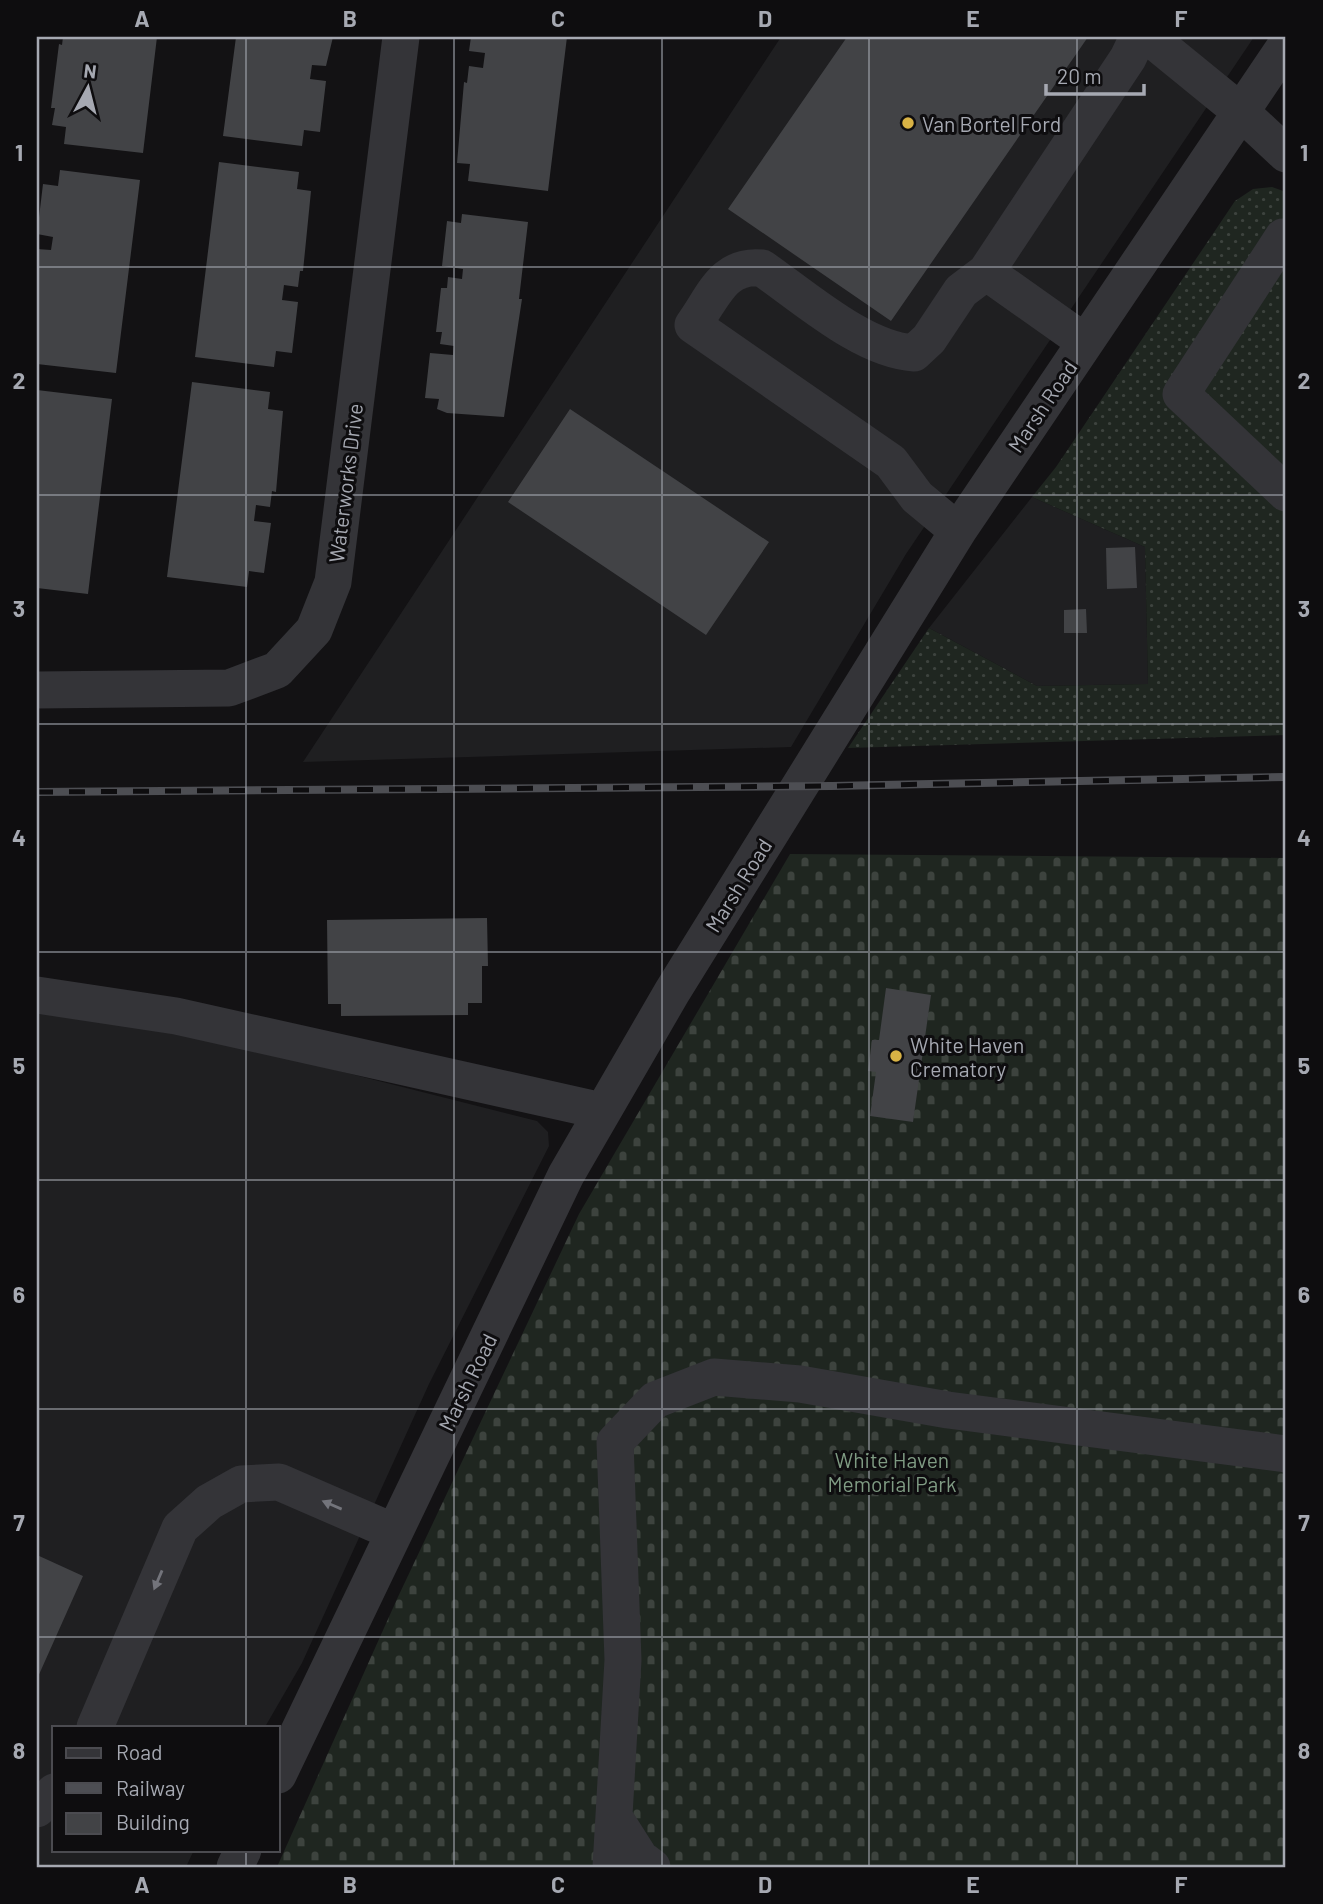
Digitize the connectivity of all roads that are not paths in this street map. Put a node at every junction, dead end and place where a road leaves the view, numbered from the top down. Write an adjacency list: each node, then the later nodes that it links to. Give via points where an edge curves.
1 (401, 37): 12 (street, Waterworks Drive, via 333,582 314,630 277,670 229,688)
2 (1138, 37): 8 (street)
3 (1149, 37): 5 (street)
4 (1286, 45): 5 (street, Marsh Road)
5 (1241, 112): 6 (street); 9 (street, Marsh Road)
6 (1286, 154)
7 (1286, 239): 10 (street, via 1283,237 1181,394)
8 (986, 272): 9 (street); 11 (street, via 961,291 914,354 894,352 867,340 762,268 745,266 730,272 693,325 891,462 916,497)
9 (1086, 342): 11 (street, Marsh Road)
10 (1286, 493)
11 (958, 531): 14 (street, Marsh Road)
12 (37, 690)
13 (37, 995): 14 (street, via 176,1016)
14 (602, 1111): 16 (street, Marsh Road, via 566,1175)
15 (1286, 1454): 21 (street, via 948,1410 800,1384 714,1377 655,1400 615,1442 623,1660)
16 (394, 1532): 17 (street, one-way to 17, via 279,1482 241,1484 209,1502 180,1528); 18 (street, Marsh Road)
17 (95, 1726)
18 (280, 1772)
19 (52, 1794): 20 (street)
20 (37, 1808)
21 (614, 1817): 22 (street); 23 (street, via 640,1858)
22 (611, 1867)
23 (652, 1867)

